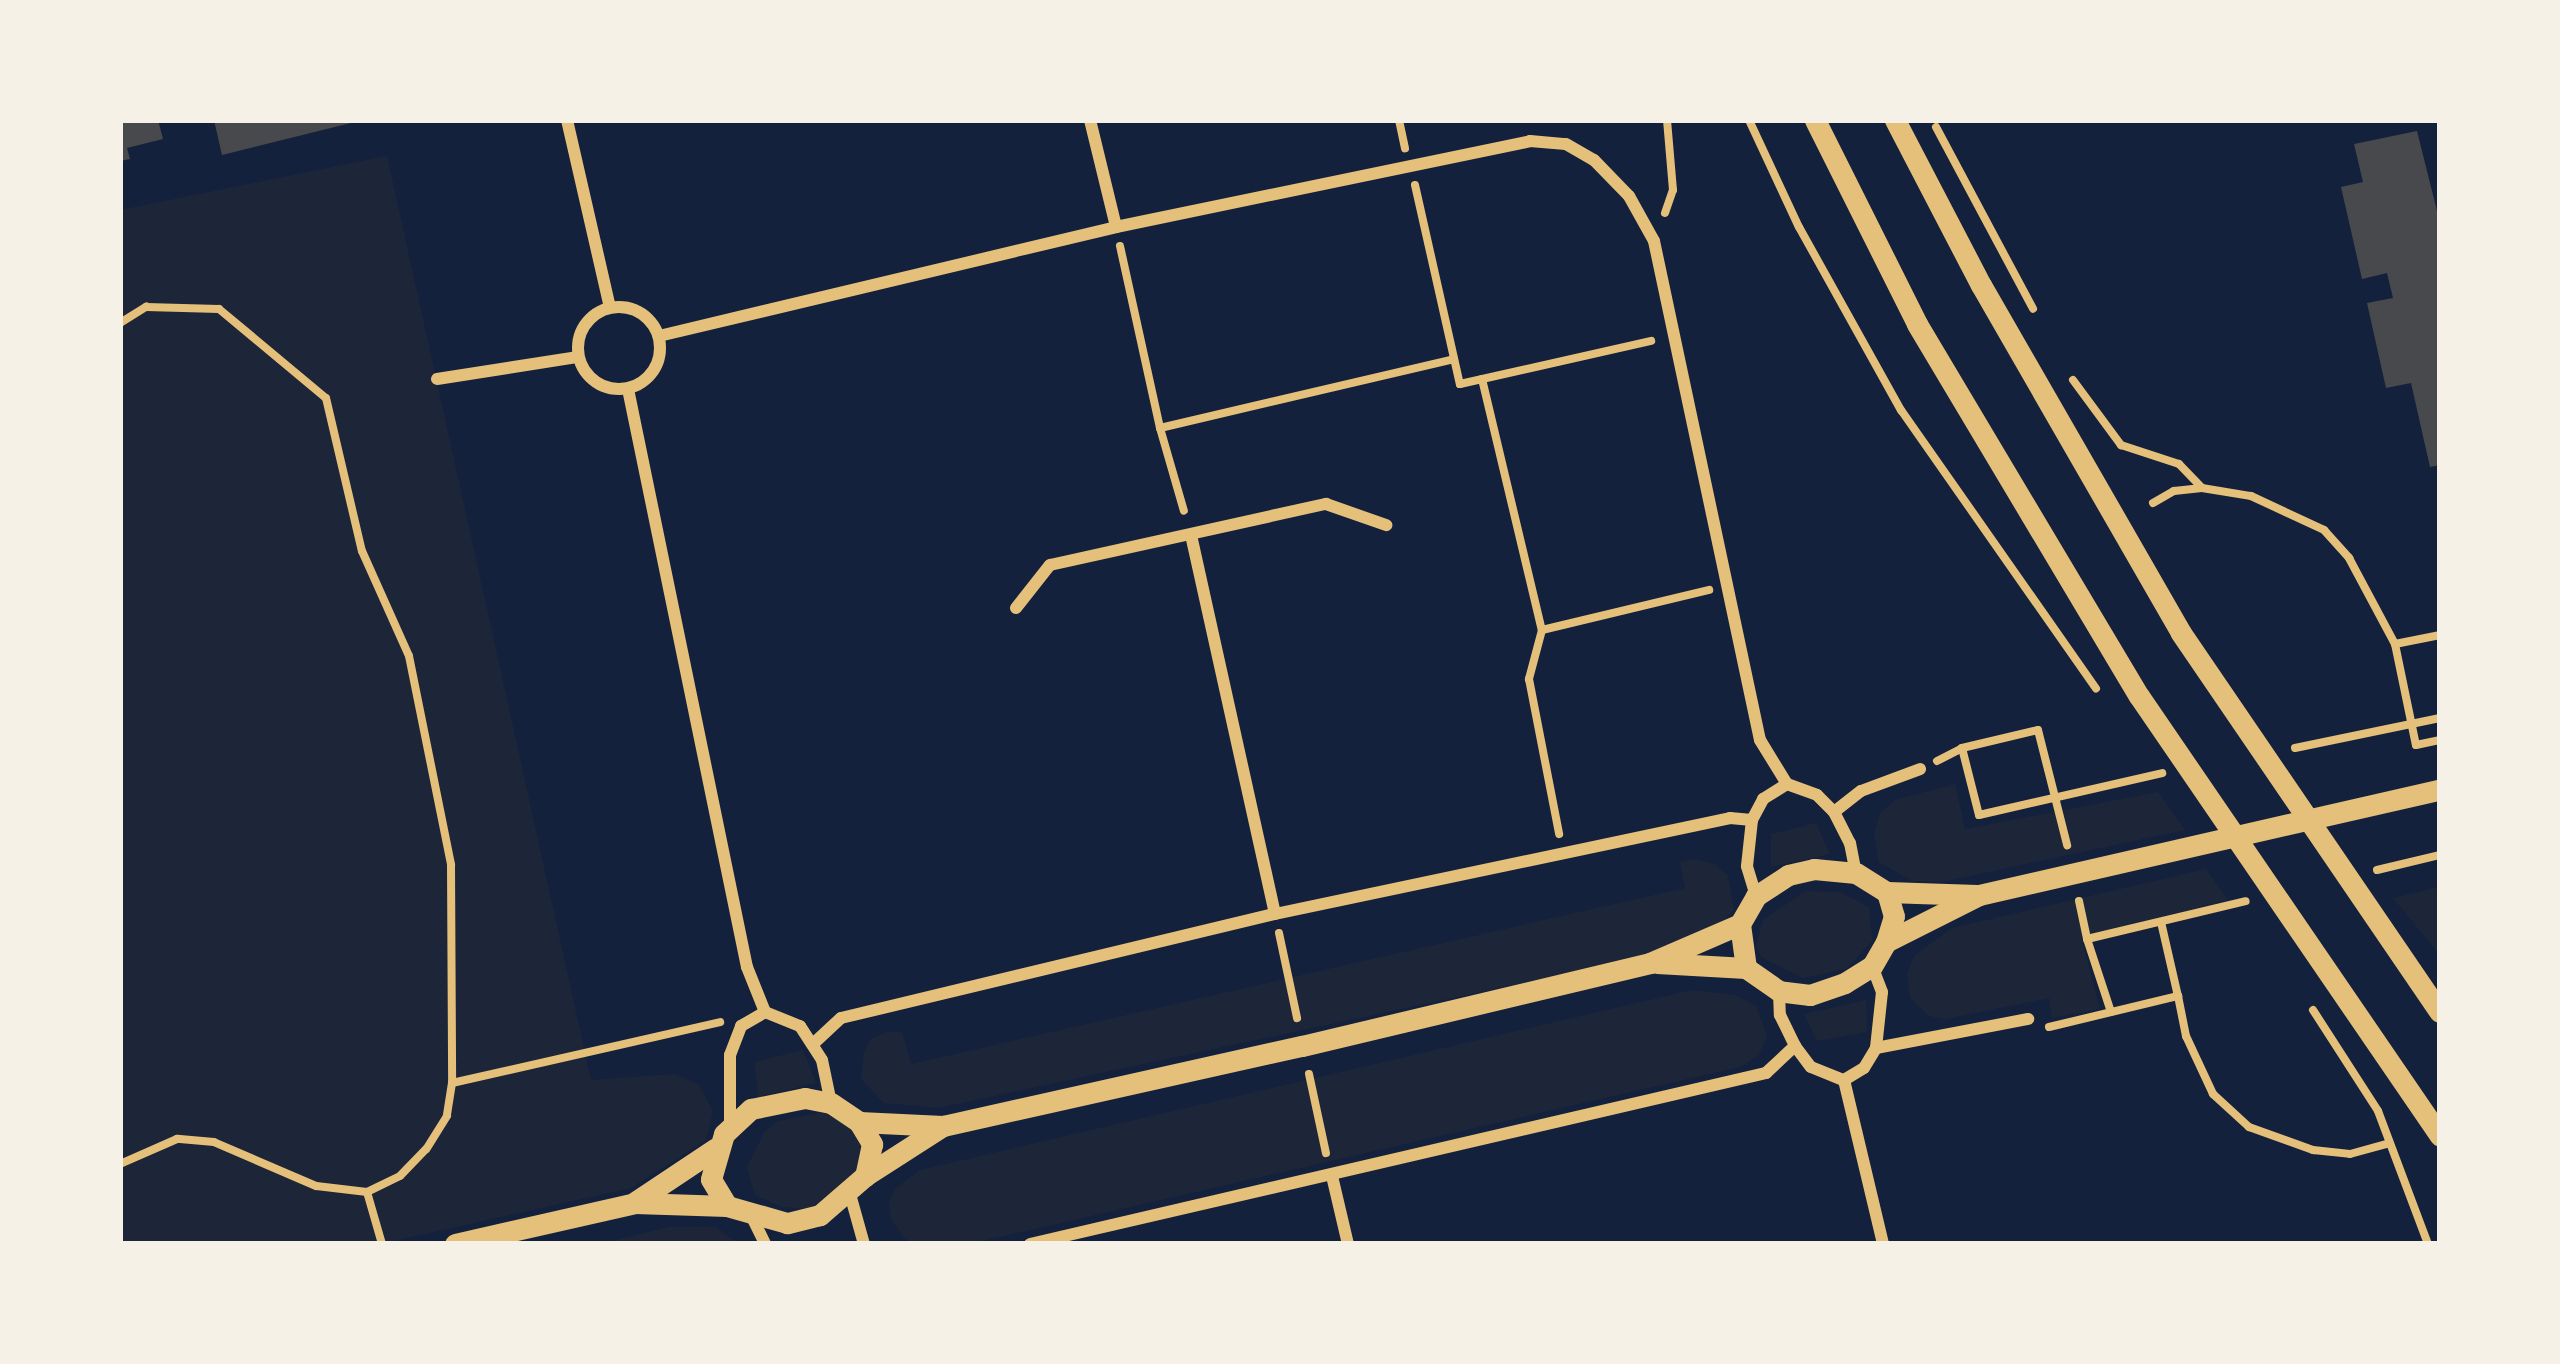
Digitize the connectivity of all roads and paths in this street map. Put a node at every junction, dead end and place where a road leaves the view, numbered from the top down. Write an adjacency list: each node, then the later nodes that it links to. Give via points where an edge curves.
1 (567, 120): 12 (street)
2 (1090, 120): 10 (street)
3 (1399, 120): 9 (path)
4 (1667, 120): 11 (path, via 1673,190)
5 (1749, 120): 33 (path, via 1901,410)
6 (1815, 120): 76 (street, via 1917,324 2139,696)
7 (1895, 120): 62 (street, via 2181,634)
8 (1933, 120): 14 (path)
9 (1409, 166): 10 (street); 11 (street, via 1530,142 1566,144 1629,196); 18 (path)
10 (1116, 227): 15 (street); 23 (path)
11 (1654, 241): 16 (street)
12 (610, 308): 15 (street, via 640,312); 17 (street, via 585,323)
13 (120, 323): 71 (path, via 146,307 219,309 326,398 362,550 409,656 451,866)
14 (2042, 326)
15 (659, 336): 22 (street, via 655,369)
16 (1675, 336): 21 (path); 28 (street)
17 (578, 357): 20 (street); 22 (street, via 596,384)
18 (1454, 359): 21 (path, via 1460,384); 23 (path)
19 (2064, 368): 24 (path, via 2121,445 2179,464)
20 (436, 379)
21 (1482, 379): 30 (path)
22 (628, 389): 63 (street, via 747,967)
23 (1160, 428): 27 (path)
24 (2202, 488): 25 (path); 32 (path, via 2251,496 2324,530 2349,558)
25 (2153, 503)
26 (1386, 525): 27 (street, via 1326,504)
27 (1191, 535): 29 (street, via 1050,565); 53 (street)
28 (1728, 586): 30 (path); 40 (street, via 1760,740)
29 (1016, 608)
30 (1542, 630): 45 (path, via 1528,679)
31 (2440, 635): 32 (path)
32 (2395, 644): 35 (path)
33 (2102, 696)
34 (2440, 718): 35 (path)
35 (2411, 725): 36 (path, via 2416,745)
36 (2440, 740)
37 (1962, 748): 38 (path); 42 (path, via 1979,815); 42 (path, via 2038,730)
38 (1920, 769): 43 (street, via 1862,791)
39 (2140, 778): 42 (path)
40 (1787, 784): 43 (street); 44 (street, via 1763,799)
41 (2440, 789): 50 (street)
42 (2054, 797)
43 (1834, 812): 48 (street)
44 (1752, 820): 45 (street); 51 (street, via 1747,866)
45 (1563, 853): 53 (street)
46 (2440, 855): 47 (path)
47 (2380, 869)
48 (1856, 873): 49 (street); 51 (street, via 1814,869)
49 (1887, 892): 50 (street); 56 (street, via 1894,916)
50 (1979, 895): 56 (street)
51 (1756, 896): 55 (street)
52 (2225, 906): 54 (path)
53 (1275, 914): 66 (street, via 841,1018)
54 (2161, 922): 61 (path); 64 (path, via 2087,939)
55 (1740, 924): 57 (street); 59 (street)
56 (1886, 942): 58 (street)
57 (1650, 963): 59 (street); 75 (street)
58 (1872, 966): 60 (street, via 1810,995); 68 (street, via 1882,992)
59 (1746, 968): 60 (street)
60 (1779, 991): 67 (street)
61 (2178, 996): 64 (path); 77 (path, via 2213,1094 2249,1127 2313,1150 2350,1154)
62 (2439, 1011)
63 (765, 1012): 66 (street, via 800,1026); 71 (path); 74 (street, via 741,1026 730,1055)
64 (2110, 1012): 65 (path, via 2030,1031)
65 (2028, 1019): 68 (street)
66 (813, 1044): 72 (street)
67 (1795, 1046): 70 (street, via 1811,1067); 80 (street, via 1766,1073)
68 (1876, 1048): 70 (street)
69 (2354, 1071): 77 (path)
70 (1844, 1080): 92 (street)
71 (452, 1083): 82 (path, via 447,1116 426,1149 400,1176)
72 (831, 1103): 73 (street); 74 (street, via 780,1100)
73 (859, 1122): 75 (street); 81 (street, via 872,1144)
74 (730, 1125): 78 (street)
75 (943, 1126): 81 (street)
76 (2440, 1136)
77 (2390, 1143): 93 (path)
78 (716, 1148): 83 (street); 84 (street, via 711,1179)
79 (120, 1164): 82 (path, via 177,1139 214,1142 316,1186)
80 (1332, 1176): 90 (street); 91 (street)
81 (858, 1185): 85 (street, via 804,1219); 89 (street)
82 (367, 1192): 86 (path)
83 (635, 1203): 84 (street); 87 (street)
84 (728, 1206): 85 (street)
85 (752, 1217): 88 (street)
86 (382, 1244)
87 (455, 1244)
88 (765, 1244)
89 (864, 1244)
90 (1030, 1244)
91 (1348, 1244)
92 (1883, 1244)
93 (2428, 1244)

